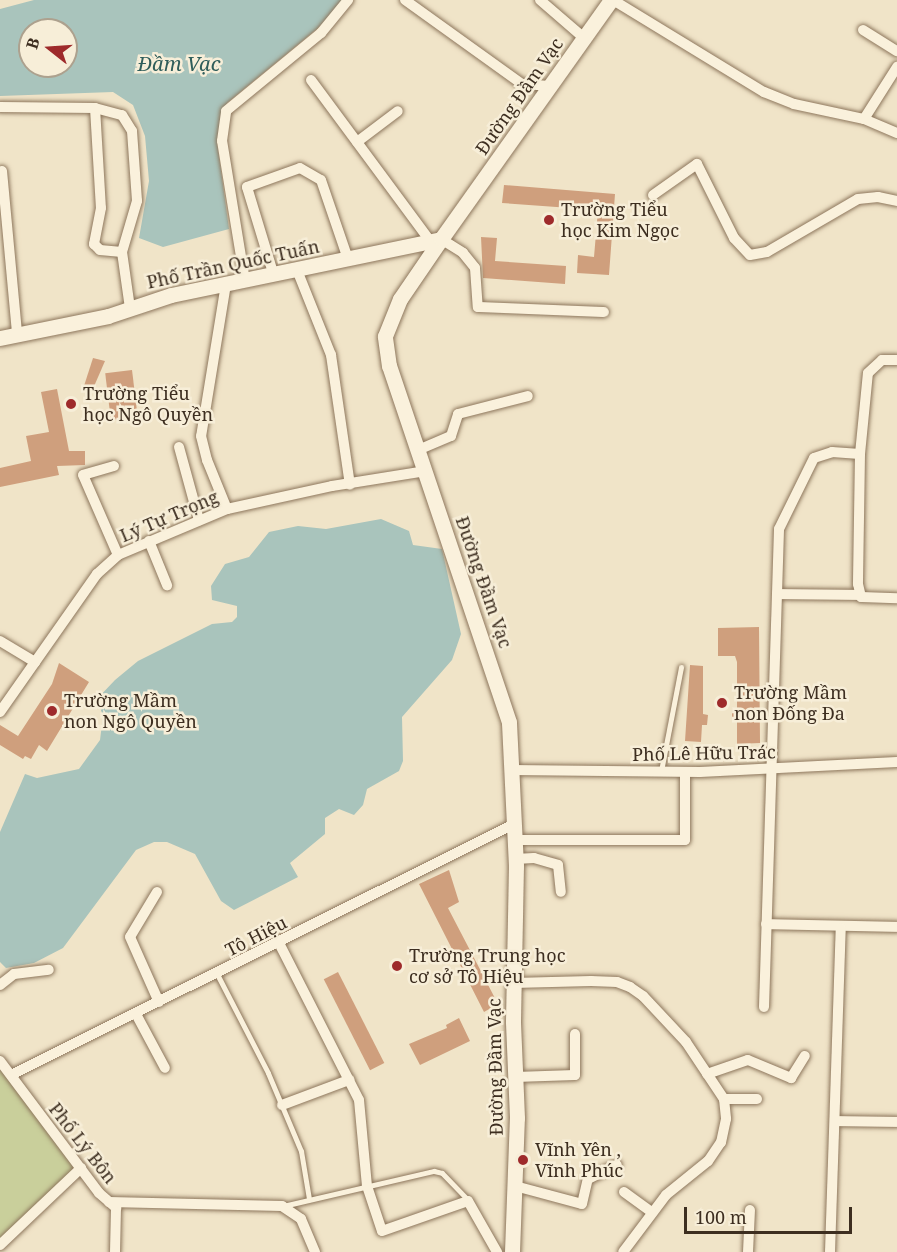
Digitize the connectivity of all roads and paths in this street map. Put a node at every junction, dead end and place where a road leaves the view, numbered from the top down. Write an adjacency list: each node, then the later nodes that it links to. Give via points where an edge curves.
1 (348, 0): 25 (street, via 321,33 226,111 222,141)
2 (405, 0): 10 (street, via 522,84)
3 (540, 0): 6 (street)
4 (612, 0): 6 (street, Đường Đầm Vạc); 14 (street, via 764,92 794,104)
5 (863, 30): 7 (street)
6 (584, 38): 10 (street, Đường Đầm Vạc)
7 (897, 51)
8 (897, 67): 14 (street)
9 (311, 80): 16 (street)
10 (549, 86): 20 (street, Đường Đầm Vạc)
11 (0, 107): 12 (street)
12 (95, 108): 21 (street, via 101,208 94,244 100,250); 21 (street, via 122,114 132,131 136,201)
13 (398, 111): 16 (street)
14 (864, 120): 15 (street)
15 (897, 133)
16 (357, 142): 20 (street)
17 (2, 171): 29 (street)
18 (653, 195): 19 (street, via 697,164 735,238 750,255 767,252 858,200 878,197)
19 (897, 201)
20 (435, 240): 22 (street, Phố Trần Quốc Tuấn); 28 (street, via 463,253 475,268 478,307); 34 (street, Đường Đầm Vạc, via 400,299 385,336 389,366)
21 (122, 252): 27 (street)
22 (348, 259): 23 (street, Phố Trần Quốc Tuấn); 24 (street, via 321,180 300,168 247,187)
23 (297, 270): 24 (street, Phố Trần Quốc Tuấn); 38 (street, via 331,355)
24 (274, 276): 25 (street, Phố Trần Quốc Tuấn)
25 (245, 281): 26 (street, Phố Trần Quốc Tuấn)
26 (226, 284): 27 (street, Phố Trần Quốc Tuấn); 39 (street, via 201,436)
27 (130, 308): 29 (street, Phố Trần Quốc Tuấn)
28 (604, 312)
29 (17, 334): 30 (street, Phố Trần Quốc Tuấn)
30 (0, 338)
31 (897, 360): 35 (street, via 882,360 868,373)
32 (528, 396): 34 (street, via 458,414 451,436)
33 (179, 447): 40 (street)
34 (418, 450): 37 (street, Đường Đầm Vạc)
35 (860, 454): 44 (street, via 832,452 814,458 779,529); 45 (street)
36 (114, 466): 42 (street, via 83,476)
37 (426, 471): 38 (street, Lý Tự Trọng); 52 (street, Đường Đầm Vạc, via 495,671 509,722)
38 (350, 485): 39 (street, Lý Tự Trọng)
39 (227, 509): 40 (street, Lý Tự Trọng)
40 (199, 520): 41 (street, Lý Tự Trọng)
41 (149, 541): 42 (street, Lý Tự Trọng); 43 (street)
42 (118, 555): 48 (street, Lý Tự Trọng, via 97,574)
43 (167, 585)
44 (777, 594): 45 (street); 53 (street)
45 (861, 595): 46 (street)
46 (897, 598)
47 (0, 641): 48 (street)
48 (35, 662): 50 (street, Lý Tự Trọng)
49 (681, 667): 54 (lane)
50 (0, 712)
51 (897, 762): 53 (street, Phố Lê Hữu Trác)
52 (511, 770): 54 (street, Phố Lê Hữu Trác); 56 (street, Đường Đầm Vạc)
53 (772, 770): 55 (street, Phố Lê Hữu Trác); 61 (street)
54 (661, 771): 55 (street, Phố Lê Hữu Trác)
55 (685, 772): 57 (street, via 685,840)
56 (514, 824): 57 (street, Đường Đầm Vạc); 64 (street, Tô Hiệu)
57 (514, 840): 58 (street, Đường Đầm Vạc)
58 (515, 859): 60 (street, via 534,858 558,865); 67 (street, Đường Đầm Vạc)
59 (157, 892): 69 (street, via 130,937)
60 (561, 892)
61 (766, 924): 63 (street); 70 (street)
62 (897, 927): 63 (street)
63 (841, 928): 83 (street)
64 (279, 943): 66 (street, Tô Hiệu); 79 (street)
65 (49, 970): 68 (street, via 14,974)
66 (217, 974): 69 (street, Tô Hiệu); 82 (lane)
67 (513, 983): 76 (street, via 591,981 630,987 686,1042); 78 (street, Đường Đầm Vạc)
68 (0, 985)
69 (159, 1002): 71 (street, Tô Hiệu)
70 (764, 1007)
71 (136, 1014): 75 (street); 77 (street, Tô Hiệu)
72 (575, 1034): 78 (street, via 575,1075)
73 (805, 1056): 76 (street, via 791,1078 748,1060)
74 (0, 1061): 77 (street, Phố Lý Bôn)
75 (165, 1068)
76 (708, 1074): 80 (street)
77 (11, 1076): 86 (street, Phố Lý Bôn)
78 (515, 1077): 88 (street, Đường Đầm Vạc)
79 (349, 1080): 82 (street); 87 (street, via 363,1119)
80 (724, 1099): 81 (street); 95 (street, via 726,1119 721,1142 708,1161 666,1195)
81 (757, 1099)
82 (282, 1105): 90 (lane, via 301,1150)
83 (835, 1121): 84 (street); 103 (street)
84 (897, 1122)
85 (617, 1165): 88 (street, via 588,1179 582,1204)
86 (81, 1168): 92 (street, Phố Lý Bôn); 96 (street)
87 (367, 1186): 90 (lane); 91 (lane, via 434,1171 442,1173); 91 (street, via 382,1231)
88 (515, 1186): 100 (street, Đường Đầm Vạc)
89 (624, 1192): 95 (street)
90 (309, 1199): 93 (lane)
91 (468, 1201): 99 (street)
92 (109, 1202): 93 (street); 97 (street, Phố Lý Bôn, via 116,1208)
93 (282, 1206): 98 (street, via 301,1219)
94 (750, 1210): 102 (street)
95 (652, 1212): 101 (street)
96 (0, 1245)
97 (115, 1252)
98 (315, 1252)
99 (498, 1252)
100 (512, 1252)
101 (623, 1252)
102 (748, 1252)
103 (830, 1252)

